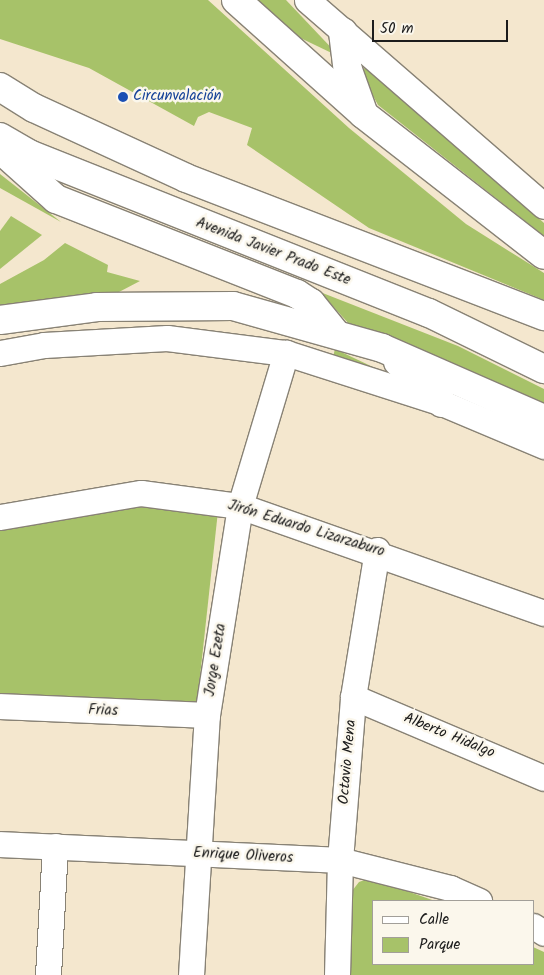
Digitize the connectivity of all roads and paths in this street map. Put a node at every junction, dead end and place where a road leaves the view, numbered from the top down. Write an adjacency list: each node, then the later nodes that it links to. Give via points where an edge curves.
1 (236, 0): 5 (highway)
2 (307, 0): 3 (street)
3 (343, 32): 5 (highway, via 348,70); 8 (street)
4 (0, 87): 10 (highway, via 34,108 186,178)
5 (363, 114): 9 (highway)
6 (0, 137): 16 (highway, Avenida Javier Prado Este, via 28,154 430,313)
7 (0, 149): 12 (highway, via 56,199 297,294 311,303)
8 (544, 206)
9 (544, 255)
10 (544, 316)
11 (0, 320): 12 (highway, via 97,307 190,304 233,306)
12 (334, 333): 13 (highway)
13 (382, 348): 17 (highway); 18 (highway)
14 (0, 353): 15 (street, via 44,345 166,338)
15 (286, 354): 17 (street); 20 (street, Jorge Ezeta)
16 (544, 370)
17 (442, 403): 19 (street)
18 (544, 419)
19 (544, 446)
20 (240, 506): 21 (street, Jirón Eduardo Lizarzaburo, via 141,493); 22 (street, Jirón Eduardo Lizarzaburo); 26 (street, Jorge Ezeta)
21 (0, 517)
22 (376, 550): 23 (street, Jirón Eduardo Lizarzaburo); 24 (street, Octavio Mena)
23 (544, 612)
24 (354, 697): 27 (street, Alberto Hidalgo); 31 (street, Octavio Mena)
25 (0, 706): 26 (street, Frias)
26 (207, 715): 30 (street, Jorge Ezeta)
27 (544, 778)
28 (0, 844): 29 (street, Enrique Oliveros)
29 (55, 846): 30 (street, Enrique Oliveros); 33 (street)
30 (197, 853): 31 (street, Enrique Oliveros); 34 (street, Jorge Ezeta)
31 (340, 860): 32 (street, Enrique Oliveros, via 450,888); 35 (street, Octavio Mena)
32 (477, 900)
33 (48, 975)
34 (191, 975)
35 (337, 975)

